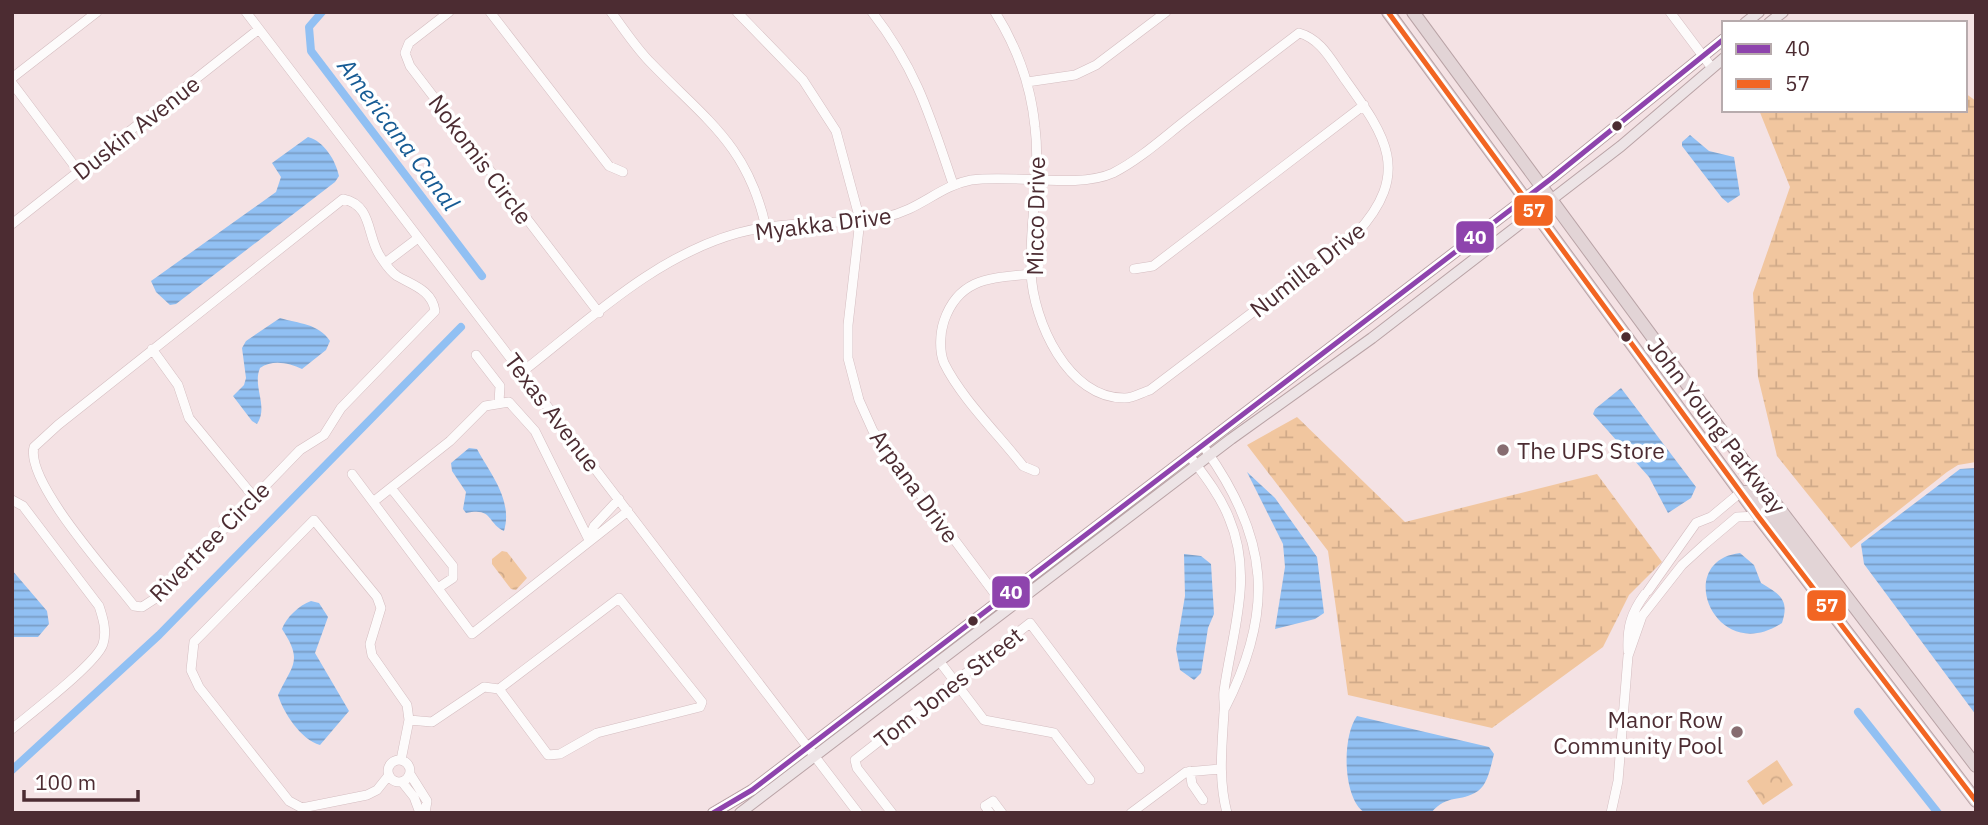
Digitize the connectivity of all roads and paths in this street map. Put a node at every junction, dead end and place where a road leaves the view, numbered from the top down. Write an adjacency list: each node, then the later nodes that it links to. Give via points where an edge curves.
1 (97, 12): 19 (street)
2 (246, 12): 13 (street, Texas Avenue)
3 (449, 12): 38 (street, Nokomis Circle, via 409,43 405,53 410,66)
4 (490, 12): 23 (street, via 609,166)
5 (611, 12): 32 (street, via 649,61 729,142 760,198)
6 (737, 12): 30 (street, Arpana Drive, via 803,80 829,116)
7 (872, 12): 25 (street, via 918,81)
8 (995, 12): 20 (street, Micco Drive)
9 (1166, 12): 20 (street, via 1096,65 1075,75)
10 (1388, 12): 27 (highway, John Young Parkway)
11 (1413, 12): 26 (highway, John Young Parkway)
12 (1670, 12): 16 (street)
13 (259, 29): 22 (street, Duskin Avenue); 33 (street, Texas Avenue)
14 (1722, 41): 16 (main road)
15 (1318, 43): 21 (street, Numilla Drive); 24 (street, Myakka Drive, via 1299,33 1113,173 1074,180)
16 (1703, 56): 18 (street); 26 (main road)
17 (1722, 60): 18 (main road)
18 (1712, 68): 28 (main road)
19 (12, 80): 22 (street)
20 (1027, 82): 24 (street, Micco Drive, via 1035,128)
21 (1364, 105): 35 (street, via 1153,266); 44 (street, Numilla Drive, via 1387,145 1387,175 1372,216 1356,234)
22 (79, 172): 31 (street, Duskin Avenue)
23 (623, 172)
24 (1036, 177): 25 (street, Myakka Drive); 36 (street, Micco Drive)
25 (953, 184): 30 (street, Myakka Drive, via 910,211)
26 (1541, 186): 27 (main road); 28 (highway, John Young Parkway)
27 (1524, 199): 29 (highway, John Young Parkway); 37 (main road)
28 (1551, 200): 29 (main road); 53 (highway, John Young Parkway)
29 (1534, 212): 39 (main road); 49 (highway, John Young Parkway)
30 (860, 220): 32 (street, Myakka Drive); 65 (street, Arpana Drive, via 848,325 848,358 859,400 883,449)
31 (12, 224)
32 (766, 228): 38 (street, Myakka Drive, via 687,253 654,270)
33 (418, 238): 34 (street); 42 (street, Texas Avenue)
34 (385, 263): 40 (street, Rivertree Circle, via 374,249 363,210 354,201 343,199); 56 (street, Rivertree Circle, via 394,275 417,285 435,311 341,408 324,435 300,450)
35 (1134, 269)
36 (1031, 274): 44 (street, Micco Drive, via 1051,343 1080,382 1099,394 1127,398); 51 (street, via 985,279 960,292 948,307 941,330 944,362 1023,466)
37 (1382, 308): 39 (main road); 43 (main road)
38 (599, 313): 42 (street, Myakka Drive)
39 (1372, 338): 45 (main road)
40 (152, 349): 56 (street, via 178,385 189,418); 56 (street, Rivertree Circle, via 34,447 34,470 52,500 134,606 142,607 159,596)
41 (476, 355): 46 (street, via 500,386)
42 (522, 372): 57 (street, Texas Avenue)
43 (1292, 376): 45 (main road); 47 (main road)
44 (1150, 390)
45 (1302, 390): 47 (main road)
46 (499, 402): 54 (street, via 485,406); 62 (street, via 509,402 520,411 534,431)
47 (1206, 450): 48 (main road); 50 (main road); 71 (street, via 1244,514 1259,581 1254,630)
48 (1189, 455): 50 (street); 65 (main road)
49 (1719, 462): 53 (highway, via 1743,484); 55 (highway, John Young Parkway)
50 (1197, 465): 66 (main road); 71 (street, via 1230,519 1239,553 1240,610 1223,695)
51 (1035, 471)
52 (352, 474): 59 (street)
53 (1762, 486): 64 (highway, John Young Parkway)
54 (391, 488): 59 (street); 63 (street, via 453,566 453,578)
55 (1741, 492): 61 (highway, John Young Parkway); 64 (highway, via 1755,492 1824,583); 67 (street, via 1696,523 1632,612)
56 (253, 496)
57 (620, 499): 60 (street, Texas Avenue); 62 (street, via 594,526)
58 (12, 500): 73 (street, via 24,507 99,607 105,622 103,645 90,661)
59 (373, 502): 63 (street)
60 (628, 510): 62 (street); 74 (street, Texas Avenue)
61 (1758, 516): 67 (street, via 1737,517 1682,565 1642,617); 86 (highway, John Young Parkway)
62 (589, 540): 63 (street, via 472,634)
63 (438, 588)
64 (1846, 597): 77 (highway, John Young Parkway)
65 (998, 598): 66 (street, Arpana Drive); 74 (main road)
66 (1007, 610): 68 (main road)
67 (1628, 656): 96 (street, via 1618,781)
68 (940, 662): 69 (street); 75 (main road)
69 (955, 682): 79 (street, Tom Jones Street, via 1030,624); 83 (street, via 984,720 1054,733); 91 (street, Tom Jones Street, via 855,760)
70 (499, 689): 70 (street, via 553,756 597,733 696,710 702,702 619,598); 72 (street, via 484,687 432,722)
71 (1225, 710): 78 (street)
72 (409, 720): 76 (street); 82 (street, via 401,694 372,655 370,645 381,608 377,597 314,520 194,642 191,670 199,687 289,802 302,808 367,795)
73 (12, 730)
74 (807, 746): 75 (street, Texas Avenue); 88 (main road, via 752,790)
75 (816, 758): 89 (main road); 90 (street, Texas Avenue)
76 (401, 760): 81 (street); 82 (street, via 391,763)
77 (1976, 766)
78 (1220, 768): 80 (street); 95 (street)
79 (1140, 769)
80 (1189, 771): 85 (street); 94 (street)
81 (410, 774): 84 (street); 87 (street, via 424,793)
82 (389, 775): 84 (street)
83 (1090, 779)
84 (402, 782): 87 (street)
85 (1203, 800)
86 (1976, 801)
87 (422, 813)
88 (713, 813)
89 (740, 813)
90 (858, 813)
91 (892, 813)
92 (990, 813): 93 (street, via 985,806 993,801)
93 (1002, 813)
94 (1131, 813)
95 (1227, 813)
96 (1611, 813)

